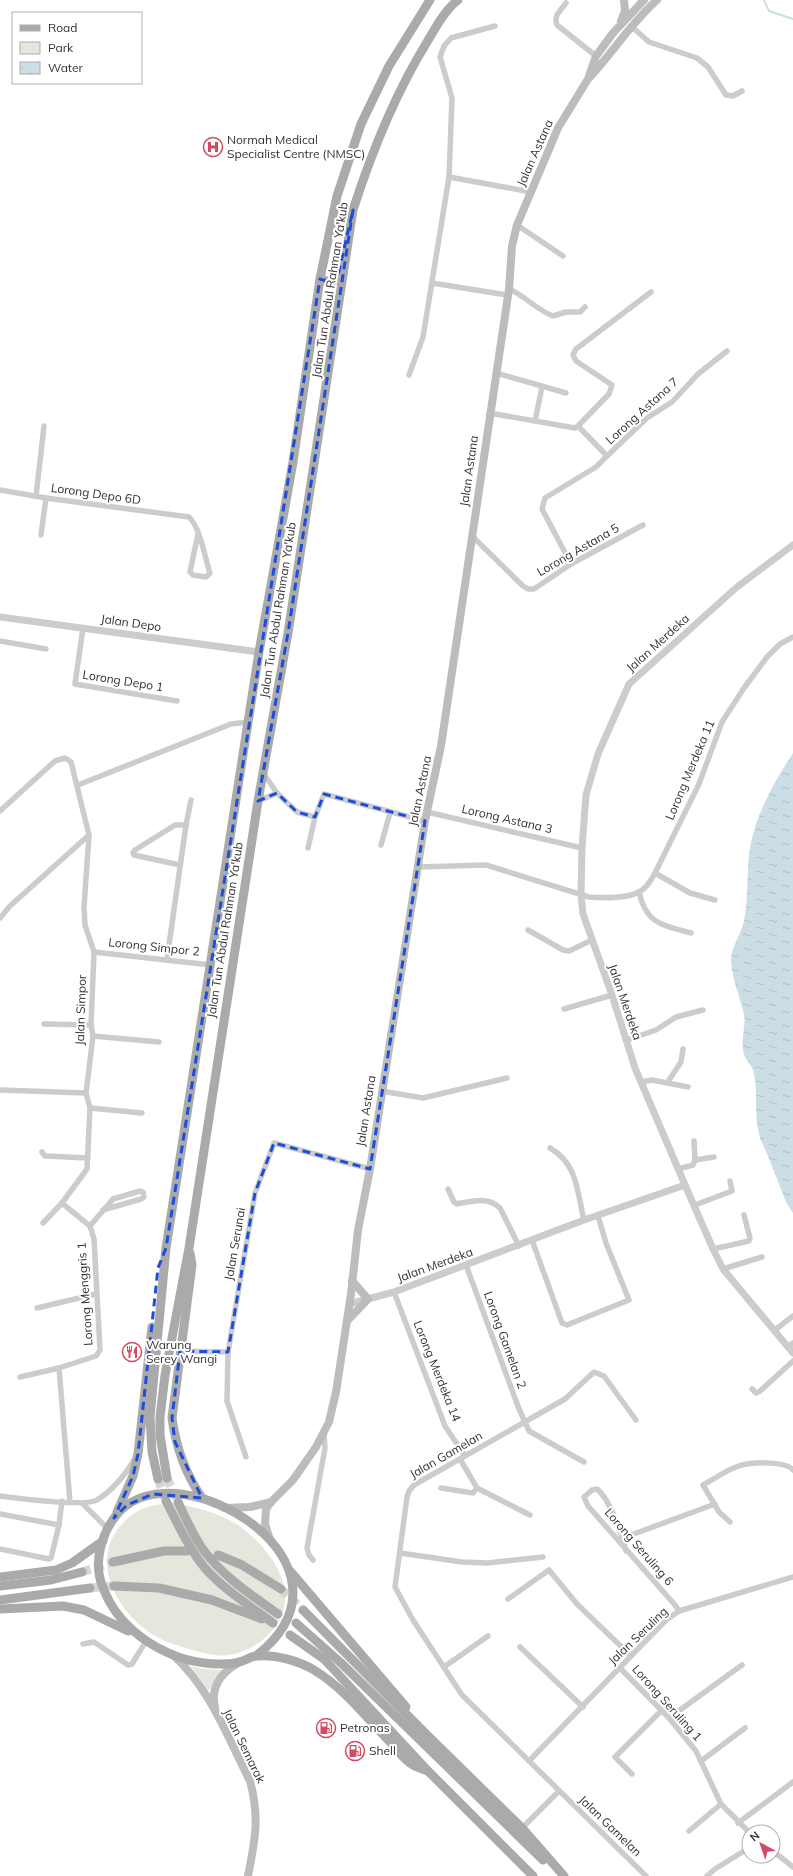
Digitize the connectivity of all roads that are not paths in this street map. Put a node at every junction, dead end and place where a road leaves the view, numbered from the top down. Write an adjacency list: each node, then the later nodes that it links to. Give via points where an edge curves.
1 (430, 0): 21 (main road, Jalan Tun Abdul Rahman Ya'kub, via 388,66 361,124 337,196)
2 (458, 0): 18 (main road, Jalan Tun Abdul Rahman Ya'kub, via 444,14 407,74 370,158)
3 (624, 0): 12 (main road, via 624,17)
4 (627, 0): 9 (main road)
5 (657, 0): 8 (main road, Jalan Astana)
6 (641, 1): 8 (main road); 9 (main road, Jalan Astana)
7 (566, 3): 13 (street, via 556,15 557,25)
8 (646, 9): 9 (main road, Jalan Astana)
9 (637, 12): 11 (main road, Jalan Astana); 12 (main road, Jalan Astana)
10 (495, 26): 16 (street, via 451,38 444,46 440,57 452,98)
11 (631, 26): 14 (main road, Jalan Astana, via 604,63); 15 (street, via 649,42 697,58 708,67 726,95 733,96)
12 (613, 33): 13 (main road, Jalan Astana)
13 (596, 56): 14 (main road, Jalan Astana)
14 (588, 79): 17 (main road, Jalan Astana, via 558,128)
15 (742, 91)
16 (449, 177): 17 (street); 22 (street)
17 (531, 192): 19 (main road, Jalan Astana)
18 (353, 210): 21 (main road, via 348,222 338,275 330,282); 53 (main road, Jalan Tun Abdul Rahman Ya'kub, via 288,633)
19 (518, 225): 20 (street); 23 (main road, Jalan Astana, via 512,246)
20 (563, 256)
21 (320, 279): 50 (main road, Jalan Tun Abdul Rahman Ya'kub, via 293,462)
22 (432, 283): 23 (street); 28 (street, via 423,336)
23 (508, 292): 25 (street, via 553,316 566,312 580,312); 27 (main road, Jalan Astana)
24 (651, 292): 34 (street, via 576,349 573,355 576,360 612,385 608,394)
25 (585, 307)
26 (727, 351): 35 (street, Lorong Astana 7, via 698,374 672,402 647,418)
27 (496, 373): 29 (street); 31 (main road, Jalan Astana)
28 (409, 375)
29 (542, 387): 30 (street); 32 (street)
30 (566, 393)
31 (489, 413): 32 (street); 42 (main road, Jalan Astana)
32 (535, 421): 34 (street, via 575,428)
33 (44, 426): 37 (street)
34 (578, 426): 35 (street)
35 (608, 456): 44 (street, Lorong Astana 7, via 596,467 545,498 542,503 542,509)
36 (0, 490): 37 (street, Lorong Depo 6D)
37 (36, 496): 38 (street, Lorong Depo 6D)
38 (46, 498): 40 (street, Lorong Depo 6D, via 189,517); 41 (street)
39 (643, 524): 44 (street, Lorong Astana 5)
40 (198, 534): 40 (street, via 190,572 206,577 210,573)
41 (41, 535)
42 (472, 536): 44 (street, Lorong Astana 5, via 528,589 534,589); 59 (main road, Jalan Astana, via 441,746)
43 (793, 545): 67 (street, Jalan Merdeka, via 737,587 629,684 598,754 586,795)
44 (571, 564)
45 (0, 617): 46 (street, Jalan Depo)
46 (83, 628): 50 (street, Jalan Depo); 51 (street, Lorong Depo 1, via 75,684)
47 (793, 637): 70 (street, Lorong Merdeka 11, via 780,644 767,657 722,722 699,784)
48 (0, 641): 49 (street)
49 (46, 649)
50 (259, 652): 52 (main road, Jalan Tun Abdul Rahman Ya'kub)
51 (177, 701)
52 (249, 722): 54 (street, via 231,724); 80 (main road, Jalan Tun Abdul Rahman Ya'kub)
53 (263, 773): 55 (street); 57 (main road, Jalan Tun Abdul Rahman Ya'kub)
54 (78, 785): 58 (street, Jalan Simpor, via 71,762 65,758 55,761); 64 (street, Jalan Simpor)
55 (277, 793): 57 (street); 61 (street, via 297,812)
56 (191, 800): 63 (street)
57 (258, 801): 121 (main road, Jalan Tun Abdul Rahman Ya'kub)
58 (0, 811)
59 (427, 812): 62 (main road, Jalan Astana); 67 (street, Lorong Astana 3)
60 (390, 813): 61 (street, via 324,794); 62 (street); 65 (street)
61 (316, 817): 66 (street)
62 (425, 821): 69 (main road, Jalan Astana)
63 (186, 825): 68 (street); 68 (street, via 175,825 135,850 133,854)
64 (89, 835): 74 (street); 78 (street, Jalan Simpor, via 84,907 85,925)
65 (381, 845)
66 (308, 848)
67 (582, 848): 72 (street, Jalan Merdeka)
68 (180, 865): 79 (street)
69 (418, 866): 72 (street, via 486,866); 95 (main road, Jalan Astana)
70 (655, 873): 71 (street, Lorong Merdeka 11, via 648,885); 73 (street, via 690,893)
71 (639, 892): 72 (street, via 604,898); 76 (street, via 642,906 650,918)
72 (581, 895): 77 (street, Jalan Merdeka, via 583,914)
73 (715, 900)
74 (0, 918)
75 (528, 930): 77 (street, via 569,951)
76 (691, 933)
77 (592, 940): 81 (street, Jalan Merdeka)
78 (94, 952): 79 (street, Lorong Simpor 2); 85 (street, Jalan Simpor)
79 (167, 959): 80 (street, Lorong Simpor 2)
80 (211, 965): 120 (main road, Jalan Tun Abdul Rahman Ya'kub)
81 (612, 995): 82 (street); 87 (street, Jalan Merdeka)
82 (564, 1009)
83 (703, 1010): 87 (street, via 676,1017 656,1030)
84 (44, 1024): 85 (street)
85 (91, 1025): 86 (street, Jalan Simpor)
86 (93, 1036): 88 (street); 96 (street, Jalan Simpor)
87 (627, 1040): 91 (street, Jalan Merdeka)
88 (159, 1042)
89 (683, 1049): 92 (street, via 681,1062)
90 (507, 1078): 95 (street, via 423,1098)
91 (641, 1082): 92 (street, via 652,1080); 106 (street, Jalan Merdeka)
92 (667, 1083): 93 (street)
93 (688, 1087)
94 (0, 1090): 96 (street)
95 (381, 1091): 105 (main road, Jalan Astana)
96 (86, 1093): 97 (street, Jalan Simpor)
97 (90, 1108): 98 (street); 103 (street, Jalan Simpor)
98 (142, 1113)
99 (694, 1141): 104 (street)
100 (550, 1148): 115 (street, via 573,1170)
101 (42, 1152): 103 (street, via 45,1156)
102 (714, 1157): 104 (street)
103 (88, 1158): 110 (street, Jalan Simpor, via 84,1175)
104 (695, 1160): 106 (street, via 693,1165)
105 (370, 1168): 126 (main road, Jalan Astana, via 358,1230); 137 (street, Jalan Serunai, via 274,1142 255,1193)
106 (678, 1169): 108 (street, Jalan Merdeka)
107 (730, 1181): 111 (street, via 732,1191)
108 (685, 1185): 111 (street); 114 (street, Jalan Merdeka)
109 (448, 1189): 119 (street, via 457,1204 489,1200 500,1208)
110 (62, 1203): 116 (street, Jalan Simpor); 117 (street, Lorong Menggris 1)
111 (695, 1205): 122 (street)
112 (103, 1210): 112 (street, via 113,1199 143,1192 144,1197 141,1199); 117 (street)
113 (744, 1215): 122 (street, via 749,1242)
114 (598, 1216): 115 (street, Jalan Merdeka); 118 (street, via 629,1300 567,1325 562,1323)
115 (584, 1220): 118 (street, Jalan Merdeka)
116 (43, 1223)
117 (90, 1226): 128 (street, Lorong Menggris 1, via 94,1239)
118 (532, 1240): 119 (street, Jalan Merdeka)
119 (519, 1246): 124 (street, Jalan Merdeka)
120 (166, 1248): 121 (main road, via 150,1417 152,1452 163,1478 160,1417 165,1375); 145 (main road, via 158,1268)
121 (189, 1248): 136 (main road, via 192,1265)
122 (713, 1249): 125 (street)
123 (762, 1257): 125 (street)
124 (466, 1265): 127 (street, Jalan Merdeka); 143 (street, Lorong Gamelan 2)
125 (723, 1269): 134 (street)
126 (352, 1281): 129 (main road); 130 (main road, Jalan Astana)
127 (394, 1292): 129 (street, Jalan Merdeka); 147 (street, Lorong Merdeka 14, via 445,1426)
128 (96, 1294): 131 (street); 139 (street, Lorong Menggris 1, via 100,1350 96,1356)
129 (368, 1299): 130 (street, Jalan Merdeka); 133 (main road)
130 (349, 1304): 133 (main road, Jalan Astana)
131 (37, 1308)
132 (793, 1316): 134 (street)
133 (347, 1321): 144 (main road, Jalan Astana, via 336,1392)
134 (775, 1330): 135 (street)
135 (791, 1348)
136 (180, 1351): 137 (street); 153 (main road, via 172,1418 175,1442 192,1484)
137 (228, 1352): 146 (street, Jalan Serunai, via 227,1401)
138 (793, 1361): 141 (street, via 760,1391 756,1393)
139 (59, 1368): 140 (street, Lorong Menggris 1); 156 (street)
140 (20, 1377)
141 (752, 1389)
142 (636, 1420): 143 (street, Jalan Gamelan, via 604,1376 594,1372 565,1400)
143 (525, 1422): 147 (street, Jalan Gamelan); 148 (street, via 529,1431)
144 (324, 1434): 158 (main road, Jalan Astana, via 301,1470); 177 (street, via 325,1448 307,1548)
145 (138, 1454): 159 (street, via 125,1474 102,1496 96,1501); 164 (main road, via 133,1476)
146 (246, 1457)
147 (463, 1458): 151 (street, Lorong Merdeka 14); 174 (street, Jalan Gamelan, via 414,1485 409,1491)
148 (584, 1462)
149 (793, 1470): 160 (street, via 790,1466 777,1462 736,1466 703,1485)
150 (441, 1488): 151 (street, via 473,1493)
151 (477, 1488): 163 (street)
152 (0, 1496): 155 (street)
153 (202, 1498): 161 (main road); 164 (main road, via 171,1493 153,1494 127,1505)
154 (166, 1501): 184 (main road, via 190,1548 206,1568 232,1593 273,1623 204,1598 159,1588)
155 (62, 1502): 156 (street); 166 (street)
156 (70, 1502): 159 (street)
157 (178, 1502): 192 (main road, via 203,1548 220,1568 246,1592)
158 (270, 1502): 161 (main road, via 250,1507); 169 (main road, via 264,1517)
159 (82, 1504): 167 (street)
160 (715, 1504): 165 (street); 168 (street)
161 (224, 1508): 169 (main road, via 250,1522)
162 (0, 1514): 166 (street)
163 (530, 1515)
164 (114, 1518): 167 (main road)
165 (730, 1522)
166 (59, 1525): 171 (street, via 49,1559)
167 (108, 1528): 170 (main road)
168 (623, 1538): 173 (street); 173 (street, Lorong Seruling 6, via 605,1498 596,1489 592,1490 584,1497 588,1506)
169 (270, 1540): 179 (main road)
170 (103, 1541): 181 (main road, via 72,1563 56,1570); 196 (main road, via 99,1559 101,1583 121,1620)
171 (0, 1549)
172 (187, 1551): 178 (main road, via 164,1551)
173 (626, 1551): 191 (street, Lorong Seruling 6)
174 (400, 1553): 176 (street, via 487,1563); 204 (street, Jalan Gamelan, via 395,1587)
175 (218, 1555): 186 (main road, via 242,1565)
176 (543, 1557)
177 (313, 1560)
178 (113, 1562)
179 (290, 1571): 200 (main road, via 294,1592 287,1620 273,1641); 211 (main road, via 401,1700)
180 (82, 1572): 183 (main road, via 51,1580)
181 (0, 1577)
182 (793, 1577): 191 (street, Jalan Seruling)
183 (0, 1586)
184 (114, 1586)
185 (90, 1588): 187 (main road)
186 (280, 1589)
187 (0, 1600)
188 (508, 1600): 201 (street, via 548,1570 576,1604)
189 (0, 1609): 196 (main road, via 63,1606 84,1610)
190 (303, 1610): 211 (main road)
191 (679, 1611): 201 (street, Jalan Seruling, via 666,1620)
192 (278, 1614)
193 (296, 1624): 228 (main road, via 340,1662)
194 (290, 1635): 214 (main road, via 324,1659)
195 (488, 1636): 204 (street)
196 (142, 1638): 197 (street, via 132,1664 128,1665 94,1642); 199 (main road)
197 (83, 1644)
198 (520, 1647): 206 (street)
199 (171, 1654): 202 (main road, via 210,1663); 209 (main road, Jalan Semarak, via 189,1671)
200 (256, 1656): 202 (main road); 214 (main road, via 299,1662 315,1670 334,1684 410,1764)
201 (631, 1656): 205 (street, Jalan Seruling)
202 (239, 1662): 209 (main road, via 225,1672 213,1691)
203 (742, 1665): 208 (street)
204 (444, 1667): 212 (street, Jalan Gamelan, via 462,1695)
205 (620, 1668): 206 (street, Jalan Seruling); 207 (street, Lorong Seruling 1)
206 (583, 1707): 212 (street, Jalan Seruling)
207 (661, 1711): 208 (street, Lorong Seruling 1); 215 (street, via 615,1757)
208 (669, 1718): 213 (street, Lorong Seruling 1)
209 (218, 1719): 226 (main road, Jalan Semarak, via 254,1793 256,1829)
210 (746, 1728): 213 (street)
211 (426, 1734): 221 (main road)
212 (529, 1761): 217 (street, Jalan Gamelan)
213 (701, 1761): 218 (street, Lorong Seruling 1)
214 (428, 1771): 227 (main road)
215 (632, 1774)
216 (793, 1782): 219 (street)
217 (559, 1791): 221 (street); 230 (street, Jalan Gamelan)
218 (721, 1804): 219 (street, Lorong Seruling 1); 222 (street)
219 (738, 1823): 220 (street, Lorong Seruling 1)
220 (741, 1825)
221 (522, 1828): 229 (main road)
222 (689, 1831)
223 (741, 1853): 231 (street)
224 (781, 1857): 225 (street)
225 (793, 1867)
226 (248, 1876)
227 (533, 1876)
228 (559, 1876)
229 (564, 1876)
230 (646, 1876)
231 (707, 1876)

